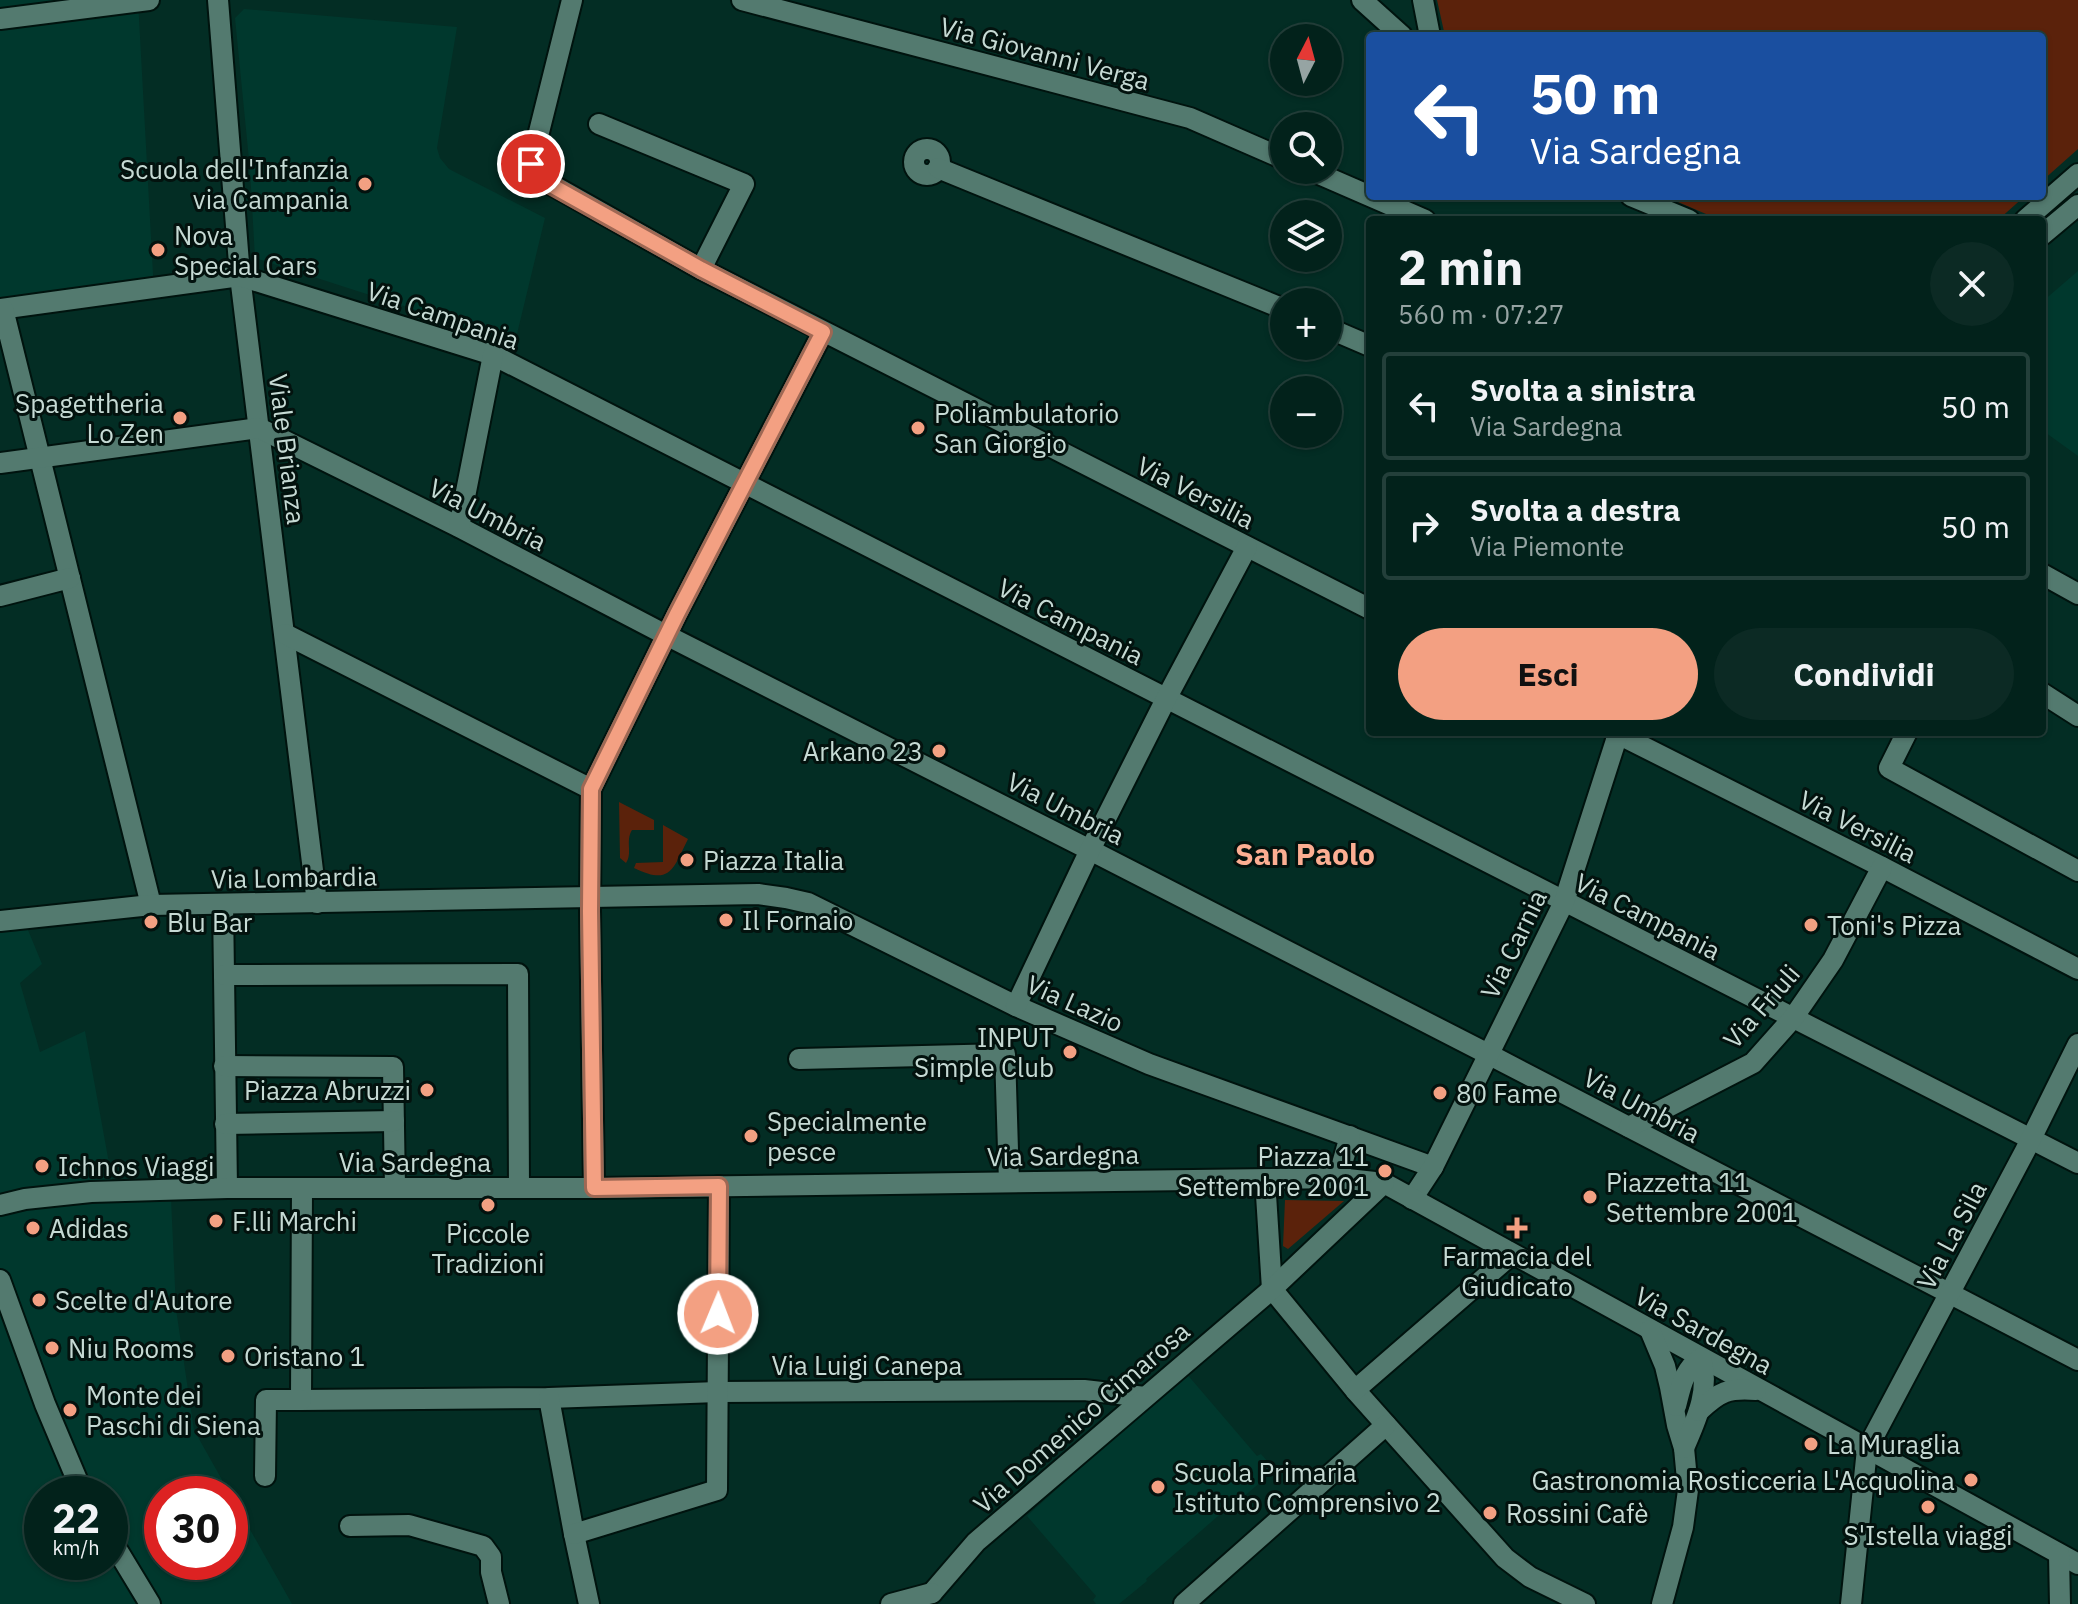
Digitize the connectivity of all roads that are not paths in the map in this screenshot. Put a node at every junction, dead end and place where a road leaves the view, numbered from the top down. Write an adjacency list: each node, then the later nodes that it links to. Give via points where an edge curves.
1 (149, 0): 7 (street)
2 (218, 0): 24 (street, Viale Brianza)
3 (572, 0): 23 (street, Via Versilia, via 532,172)
4 (742, 0): 11 (street, Via Giovanni Verga, via 1190,118)
5 (1362, 0): 8 (street)
6 (1423, 0): 9 (street)
7 (0, 19)
8 (1398, 32)
9 (1429, 32)
10 (599, 124): 23 (street, via 744,184)
11 (1270, 153)
12 (938, 168): 25 (street)
13 (2078, 174): 21 (street)
14 (1342, 184): 15 (street)
15 (1366, 194)
16 (1379, 200): 19 (street)
17 (1641, 200): 20 (street)
18 (2078, 205): 22 (street)
19 (1416, 216)
20 (1679, 216)
21 (2030, 216)
22 (2046, 232)
23 (701, 269): 27 (street, Via Versilia)
24 (240, 276): 26 (street, Via Campania); 30 (street, Via Campania); 31 (street, Viale Brianza)
25 (1270, 303)
26 (1, 309): 32 (street)
27 (823, 332): 34 (street); 36 (street, Via Versilia)
28 (1342, 334): 29 (street)
29 (1366, 344)
30 (493, 355): 34 (street, Via Campania); 35 (street)
31 (259, 428): 32 (street); 35 (street, Via Umbria); 42 (street, Viale Brianza)
32 (40, 459): 33 (street); 38 (street)
33 (0, 463)
34 (744, 483): 43 (street); 45 (street, Via Campania)
35 (459, 527): 43 (street, Via Umbria)
36 (1247, 547): 41 (street, Via Versilia); 45 (street)
37 (2046, 576): 39 (street)
38 (70, 578): 40 (street); 58 (street)
39 (2078, 594)
40 (0, 596)
41 (1366, 607)
42 (285, 634): 50 (street); 56 (street, Viale Brianza)
43 (666, 635): 50 (street); 51 (street, Via Umbria)
44 (2046, 696): 46 (street)
45 (1166, 699): 51 (street); 55 (street, Via Campania)
46 (2078, 716)
47 (1615, 736): 55 (street, Via Carnia)
48 (1622, 736): 52 (street, Via Versilia)
49 (1905, 736): 53 (street, via 1889,768)
50 (591, 789): 54 (street)
51 (1090, 850): 62 (street); 65 (street, Via Umbria)
52 (1882, 867): 60 (street, Via Versilia); 63 (street, Via Friuli, via 1833,960)
53 (2078, 871)
54 (590, 897): 56 (street, Via Lombardia); 62 (street, Via Lazio, via 758,894 808,903); 83 (street)
55 (1564, 902): 63 (street, Via Campania); 65 (street, Via Carnia)
56 (317, 903): 57 (street, Via Lombardia)
57 (223, 904): 58 (street, Via Lombardia); 61 (street)
58 (151, 905): 59 (street, Via Lombardia)
59 (0, 921)
60 (2078, 969)
61 (224, 975): 67 (street); 82 (street, via 518,974)
62 (1016, 1006): 71 (street, Via Lazio, via 1149,1064)
63 (1793, 1018): 70 (street, Via Friuli, via 1753,1063); 72 (street, Via Campania)
64 (2078, 1044): 72 (street, Via La Sila)
65 (1488, 1054): 70 (street, Via Umbria); 74 (street, Via Carnia)
66 (799, 1059): 77 (street, via 1005,1054)
67 (224, 1066): 68 (street, via 393,1067); 69 (street)
68 (394, 1121): 69 (street); 81 (street)
69 (225, 1124): 80 (street)
70 (1629, 1127): 90 (street, Via Umbria)
71 (1350, 1136): 74 (street); 75 (street)
72 (2031, 1139): 73 (street, Via Campania); 90 (street, Via La Sila)
73 (2078, 1163)
74 (1433, 1167): 85 (street)
75 (1338, 1178): 76 (street, Via Sardegna); 78 (street, Via Sardegna)
76 (1265, 1179): 77 (street, Via Sardegna); 89 (street)
77 (1009, 1182): 79 (street, Via Sardegna)
78 (1384, 1183): 85 (street, Via Sardegna); 89 (street, Via Domenico Cimarosa)
79 (719, 1186): 83 (street, Via Sardegna); 96 (street)
80 (227, 1188): 84 (street, Via Sardegna); 86 (street, Via Sardegna, via 91,1192)
81 (395, 1188): 82 (street, Via Sardegna); 84 (street, Via Sardegna)
82 (519, 1188): 83 (street, Via Sardegna)
83 (594, 1188)
84 (302, 1189): 99 (street)
85 (1412, 1199): 87 (street, Via Sardegna)
86 (0, 1205)
87 (1512, 1254): 91 (street, Via Sardegna); 94 (street)
88 (0, 1280): 105 (street)
89 (1272, 1289): 94 (street); 97 (street, Via Domenico Cimarosa)
90 (1949, 1294): 93 (street, Via Umbria); 104 (street, Via La Sila)
91 (1650, 1330): 92 (street, Via Sardegna); 100 (street)
92 (1701, 1358): 95 (street, Via Sardegna); 100 (street, via 1690,1365); 101 (street, via 1705,1379)
93 (2078, 1360)
94 (1355, 1390): 102 (street)
95 (1760, 1390): 101 (street, via 1725,1392); 104 (street, Via Sardegna)
96 (718, 1392): 97 (street, Via Luigi Canepa, via 1084,1390); 98 (street, Via Luigi Canepa); 108 (street, via 717,1490)
97 (1145, 1397): 112 (street, Via Domenico Cimarosa, via 976,1542)
98 (549, 1398): 99 (street, Via Luigi Canepa); 108 (street)
99 (301, 1400): 106 (street, Via Luigi Canepa, via 266,1400)
100 (1675, 1409): 103 (street)
101 (1699, 1411): 103 (street)
102 (1386, 1425): 117 (street); 118 (street, via 1505,1558 1530,1577)
103 (1684, 1448): 119 (street, via 1688,1490 1683,1527)
104 (1867, 1449): 109 (street, Via Sardegna); 120 (street)
105 (75, 1476)
106 (265, 1476)
107 (350, 1526): 115 (street, via 409,1525 483,1546 491,1557)
108 (574, 1534): 113 (street)
109 (2059, 1554): 110 (street, Via Sardegna); 121 (street)
110 (2078, 1564)
111 (128, 1568): 114 (street)
112 (937, 1598): 116 (street)
113 (585, 1603)
114 (150, 1604)
115 (499, 1604)
116 (891, 1604)
117 (1184, 1604)
118 (1585, 1604)
119 (1662, 1604)
120 (1851, 1604)
121 (2060, 1604)

